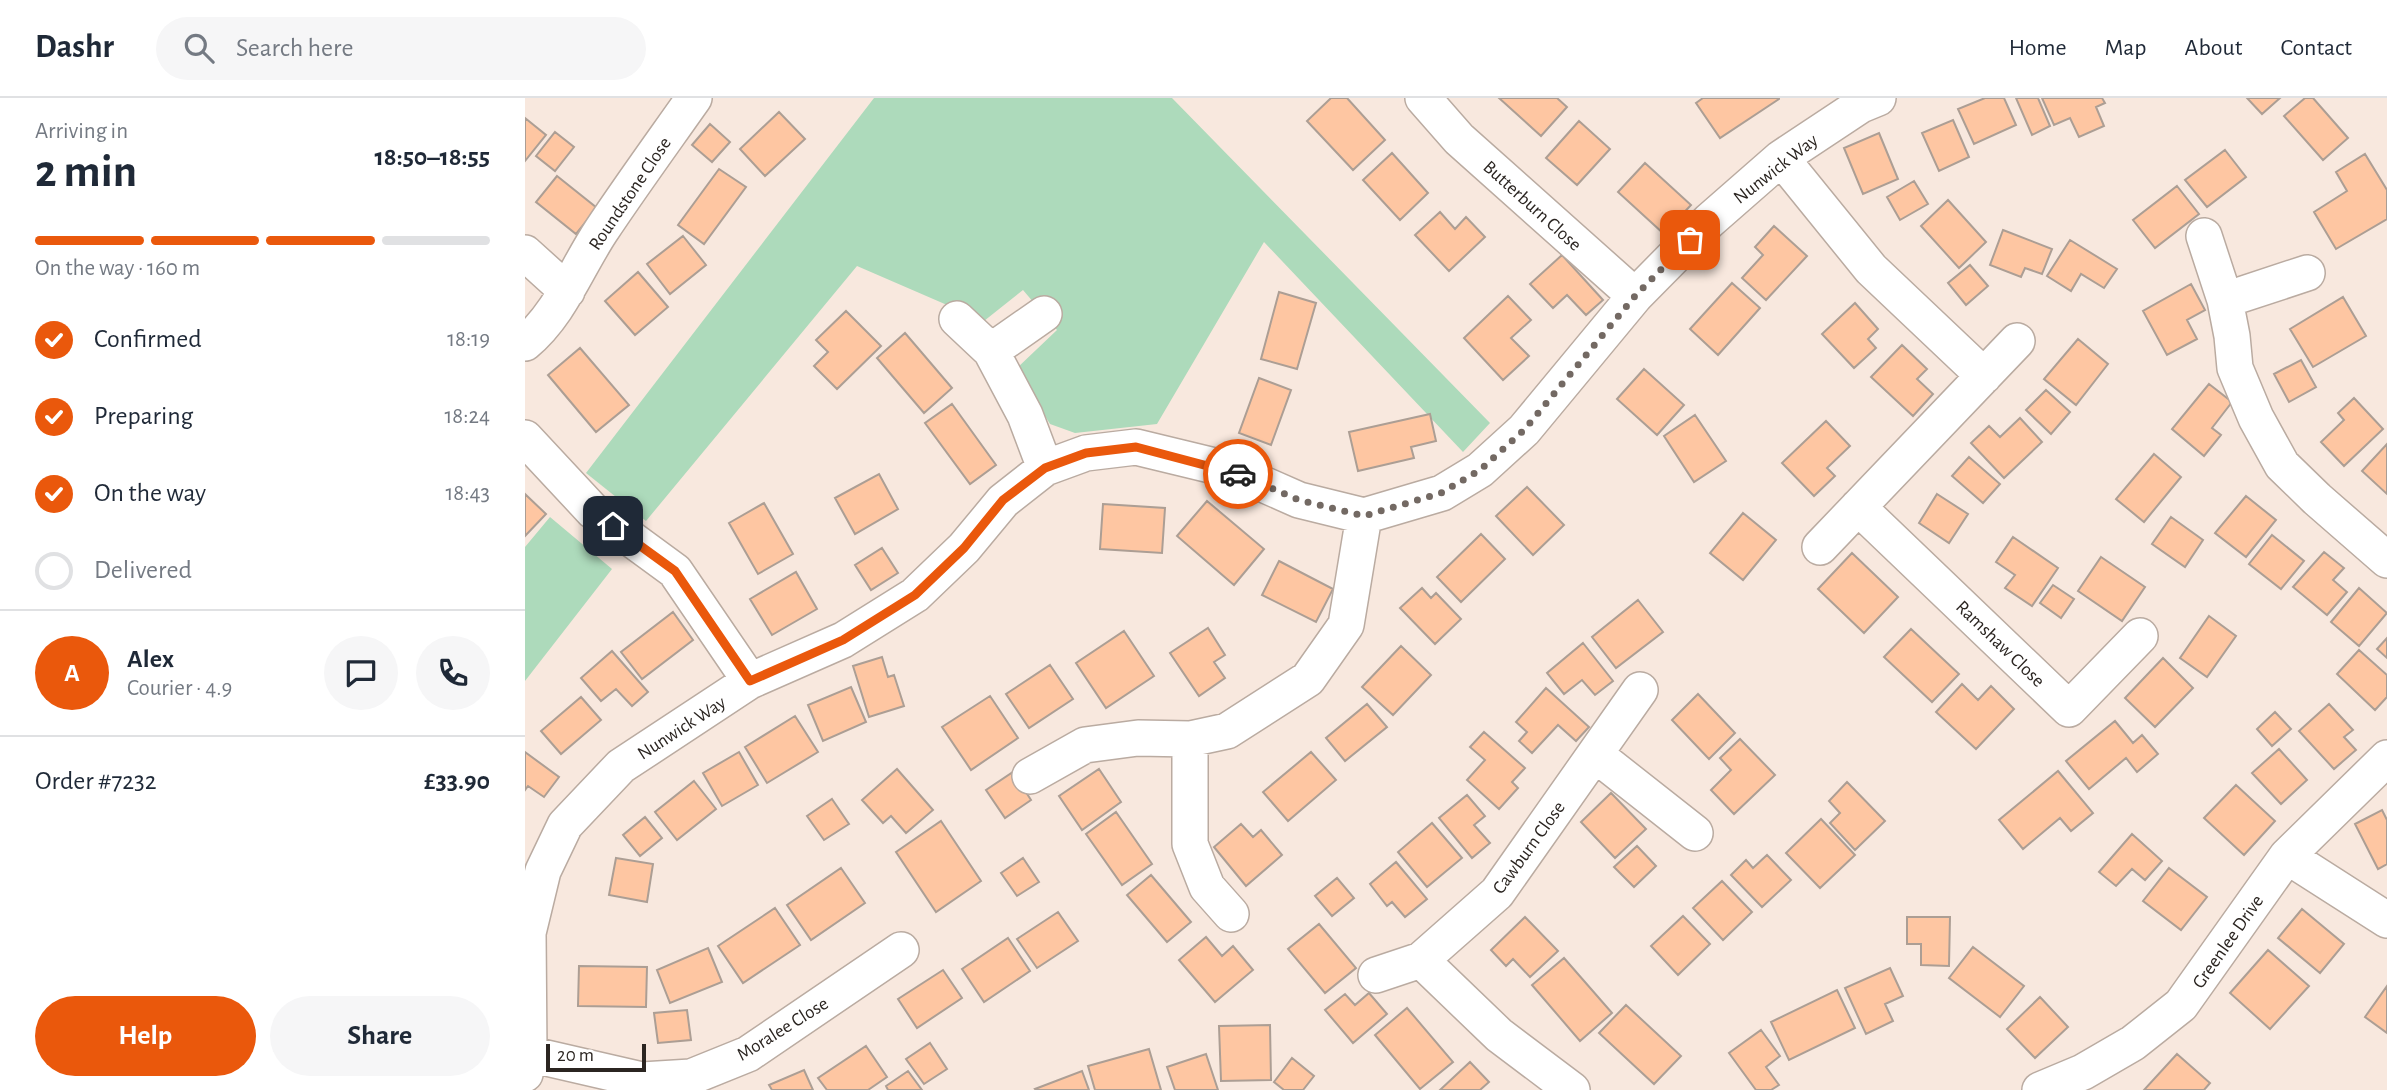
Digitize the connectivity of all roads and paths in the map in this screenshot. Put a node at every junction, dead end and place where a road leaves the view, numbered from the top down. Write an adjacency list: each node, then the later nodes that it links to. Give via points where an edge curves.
1 (694, 98): 8 (street, Roundstone Close, via 600,233)
2 (1878, 98): 4 (street, Nunwick Way)
3 (1434, 102): 9 (street, Butterburn Close, via 1459,139)
4 (1781, 158): 9 (street, Nunwick Way, via 1709,221); 16 (street, via 1871,269)
5 (2204, 236): 10 (street)
6 (525, 253): 8 (street)
7 (2307, 273): 10 (street)
8 (567, 291): 14 (street, Roundstone Close)
9 (1635, 296): 20 (street, Nunwick Way, via 1524,430 1480,470 1441,493)
10 (2225, 300): 22 (street, via 2235,368 2282,465)
11 (1044, 314): 15 (street)
12 (957, 319): 15 (street)
13 (2017, 341): 16 (street)
14 (525, 343)
15 (991, 351): 18 (street, via 1025,415)
16 (1984, 376): 19 (street)
17 (525, 438): 24 (street, via 593,511 675,571)
18 (1045, 468): 20 (street, Nunwick Way, via 1086,453 1136,447 1231,470 1299,500); 24 (street, Nunwick Way, via 1003,500 964,548 915,595 843,640)
19 (1858, 507): 21 (street); 23 (street, Ramshaw Close, via 2070,709)
20 (1364, 516): 26 (street, via 1346,625 1308,679 1227,731)
21 (1820, 547)
22 (2387, 560)
23 (2140, 635)
24 (750, 681): 37 (street, Nunwick Way, via 621,766 565,825 543,871 528,933)
25 (1640, 690): 27 (street, Cawburn Close)
26 (1190, 738): 29 (street, via 1085,745); 32 (street, via 1190,844 1207,887)
27 (1596, 755): 30 (street); 35 (street, Cawburn Close, via 1497,893)
28 (2387, 758): 31 (street, Greenlee Drive)
29 (1030, 776)
30 (1695, 833)
31 (2287, 856): 33 (street); 39 (street, Greenlee Drive, via 2181,1005 2133,1043)
32 (1231, 915)
33 (2387, 920)
34 (901, 950): 37 (street, Moralee Close, via 748,1054 691,1077 642,1080)
35 (1421, 960): 36 (street, Cawburn Close); 38 (street, via 1499,1035)
36 (1376, 975)
37 (527, 1064)
38 (1571, 1090)
39 (2041, 1090)

